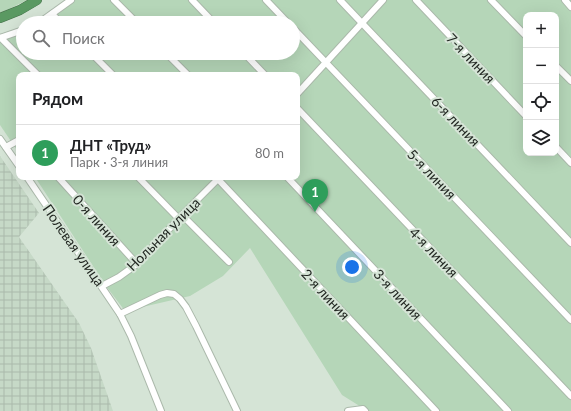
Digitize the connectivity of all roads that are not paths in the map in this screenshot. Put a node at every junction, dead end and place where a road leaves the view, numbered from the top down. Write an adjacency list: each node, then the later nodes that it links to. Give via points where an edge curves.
1 (37, 0): 17 (highway)
2 (71, 0): 12 (street)
3 (114, 0): 14 (street)
4 (192, 0): 15 (street)
5 (266, 0): 16 (street)
6 (340, 0): 18 (street, 6-я линия)
7 (383, 0): 18 (street)
8 (416, 0): 37 (street, 7-я линия)
9 (491, 0): 20 (street)
10 (565, 0): 11 (street)
11 (571, 7)
12 (52, 14): 13 (street)
13 (49, 16)
14 (130, 16)
15 (207, 16)
16 (281, 16)
17 (0, 18)
18 (362, 22): 28 (street); 51 (street, 6-я линия)
19 (16, 32): 22 (street)
20 (523, 33)
21 (300, 35): 28 (street, 5-я линия)
22 (0, 38): 23 (street)
23 (16, 54)
24 (23, 60): 30 (street)
25 (98, 60): 31 (street)
26 (173, 60): 32 (street)
27 (251, 60): 33 (street)
28 (326, 62): 35 (street); 56 (street, 5-я линия)
29 (559, 69): 34 (street)
30 (35, 72)
31 (110, 72)
32 (185, 72)
33 (262, 72)
34 (571, 81)
35 (300, 91)
36 (300, 111): 57 (street, 4-я линия)
37 (523, 113)
38 (0, 139): 40 (street)
39 (16, 142): 40 (street)
40 (6, 147): 42 (street)
41 (559, 151): 43 (street)
42 (16, 162)
43 (571, 163)
44 (29, 180): 54 (street, Полевая улица)
45 (61, 180): 53 (street, 0-я линия)
46 (141, 180): 50 (street)
47 (216, 180): 50 (street, Нольная улица)
48 (220, 180): 62 (street, 2-я линия)
49 (290, 180): 63 (street, 3-я линия)
50 (181, 217): 52 (street); 53 (street, Нольная улица)
51 (571, 243)
52 (229, 262)
53 (137, 264): 54 (street, Нольная улица)
54 (102, 286): 55 (street, Полевая улица)
55 (120, 314): 58 (street, Полевая улица); 59 (street, via 160,295 174,294 186,307)
56 (571, 320)
57 (571, 396)
58 (161, 411)
59 (237, 411)
60 (348, 411): 61 (street)
61 (365, 411)
62 (436, 411)
63 (508, 411)

